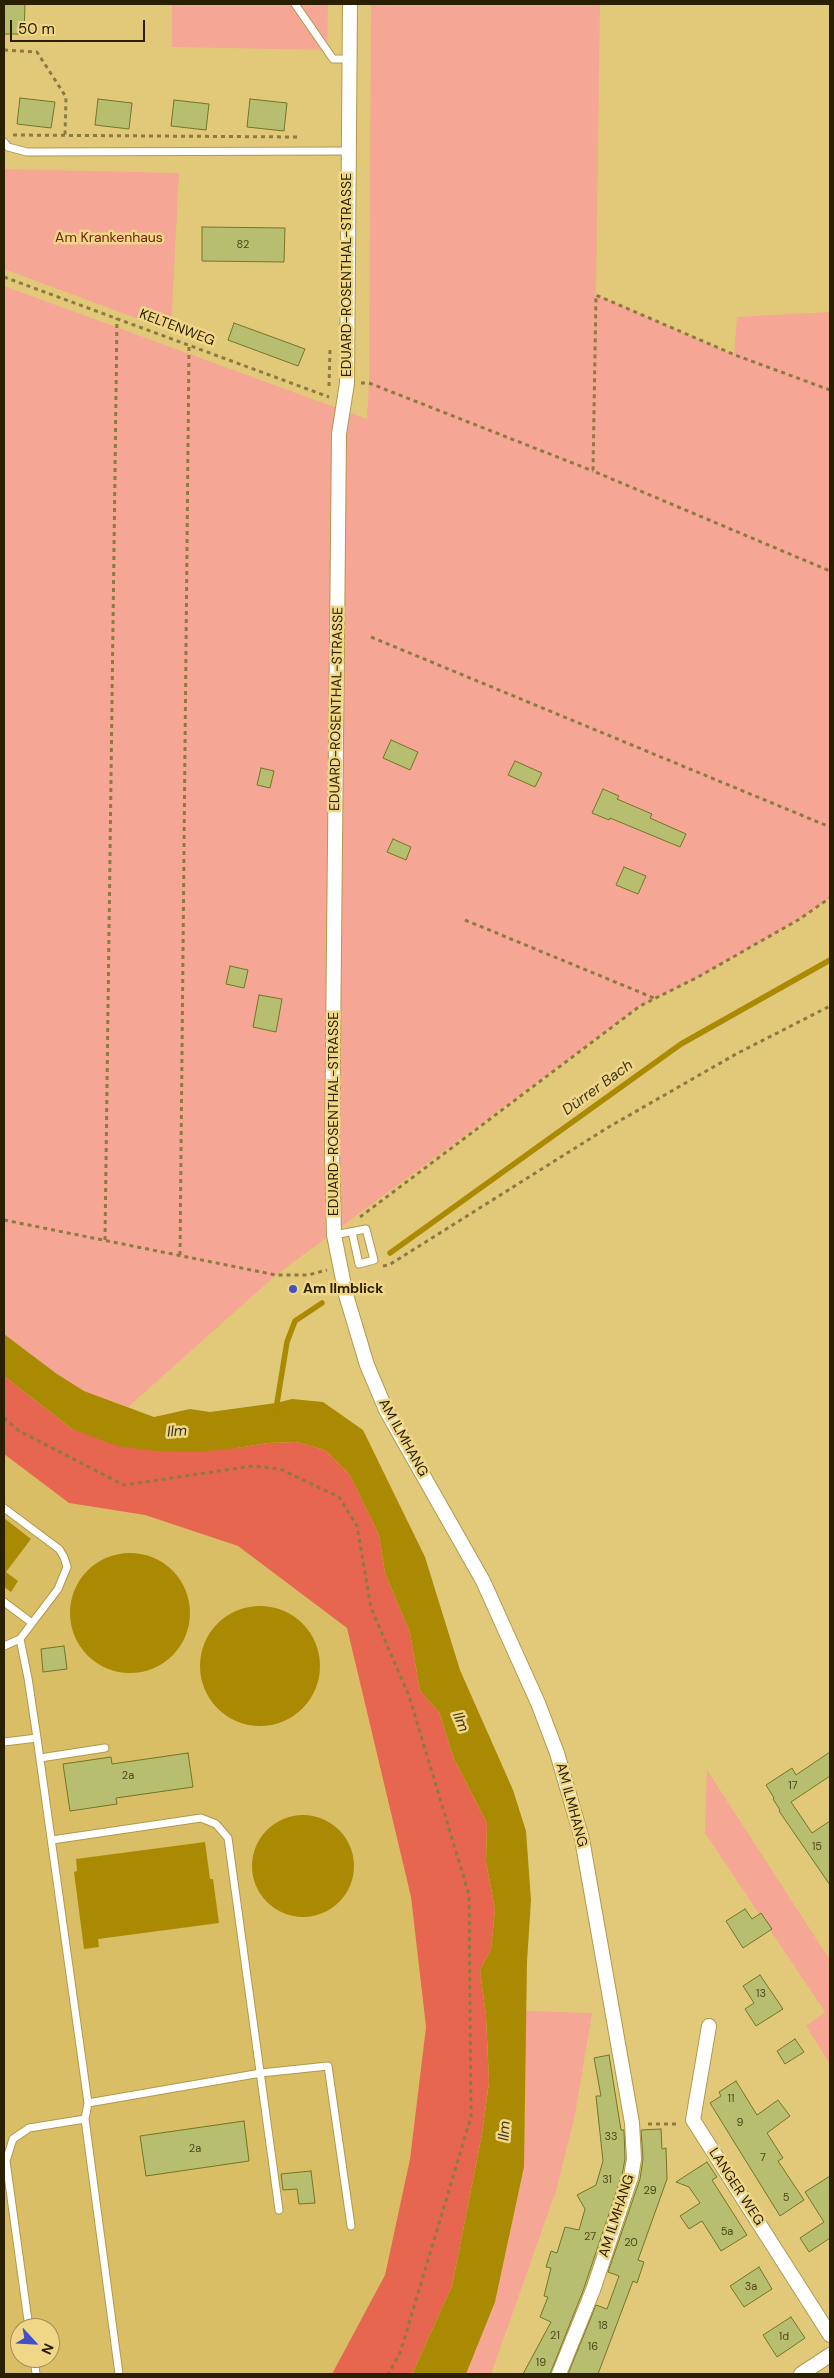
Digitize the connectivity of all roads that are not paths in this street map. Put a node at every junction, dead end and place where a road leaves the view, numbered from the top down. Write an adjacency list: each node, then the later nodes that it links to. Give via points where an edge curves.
1 (295, 4): 3 (lane, via 333,59)
2 (350, 4): 3 (street, EDUARD-ROSENTHAL-STRASSE)
3 (348, 59): 5 (street, EDUARD-ROSENTHAL-STRASSE)
4 (6, 139): 5 (lane, via 8,147 27,152)
5 (348, 151): 7 (street, EDUARD-ROSENTHAL-STRASSE, via 347,383 339,434 332,1150)
6 (352, 1232): 6 (lane, via 366,1229 374,1260 359,1264); 7 (lane)
7 (334, 1235): 8 (street, EDUARD-ROSENTHAL-STRASSE)
8 (340, 1267): 29 (street, AM ILMHANG, via 367,1364 386,1410 483,1581 554,1744 582,1839 632,2123 634,2159 631,2177 592,2290)
9 (4, 1508): 11 (lane, via 59,1549 66,1562 58,1589)
10 (4, 1602): 11 (lane)
11 (32, 1623): 12 (lane)
12 (20, 1639): 13 (lane); 14 (lane)
13 (4, 1646)
14 (36, 1738): 15 (lane); 17 (lane)
15 (4, 1742)
16 (105, 1748): 17 (lane)
17 (40, 1758): 18 (lane)
18 (52, 1840): 20 (lane, via 201,1818 216,1824 228,1838); 21 (lane)
19 (710, 2026): 26 (street, LANGER WEG, via 693,2120)
20 (261, 2073): 21 (lane); 23 (lane); 24 (lane, via 328,2066)
21 (88, 2103): 22 (lane)
22 (85, 2119): 25 (lane, via 29,2128 13,2139 6,2161); 28 (lane)
23 (279, 2210)
24 (351, 2226)
25 (28, 2318)
26 (830, 2335)
27 (830, 2355): 30 (street)
28 (119, 2374)
29 (559, 2374)
30 (801, 2374)

